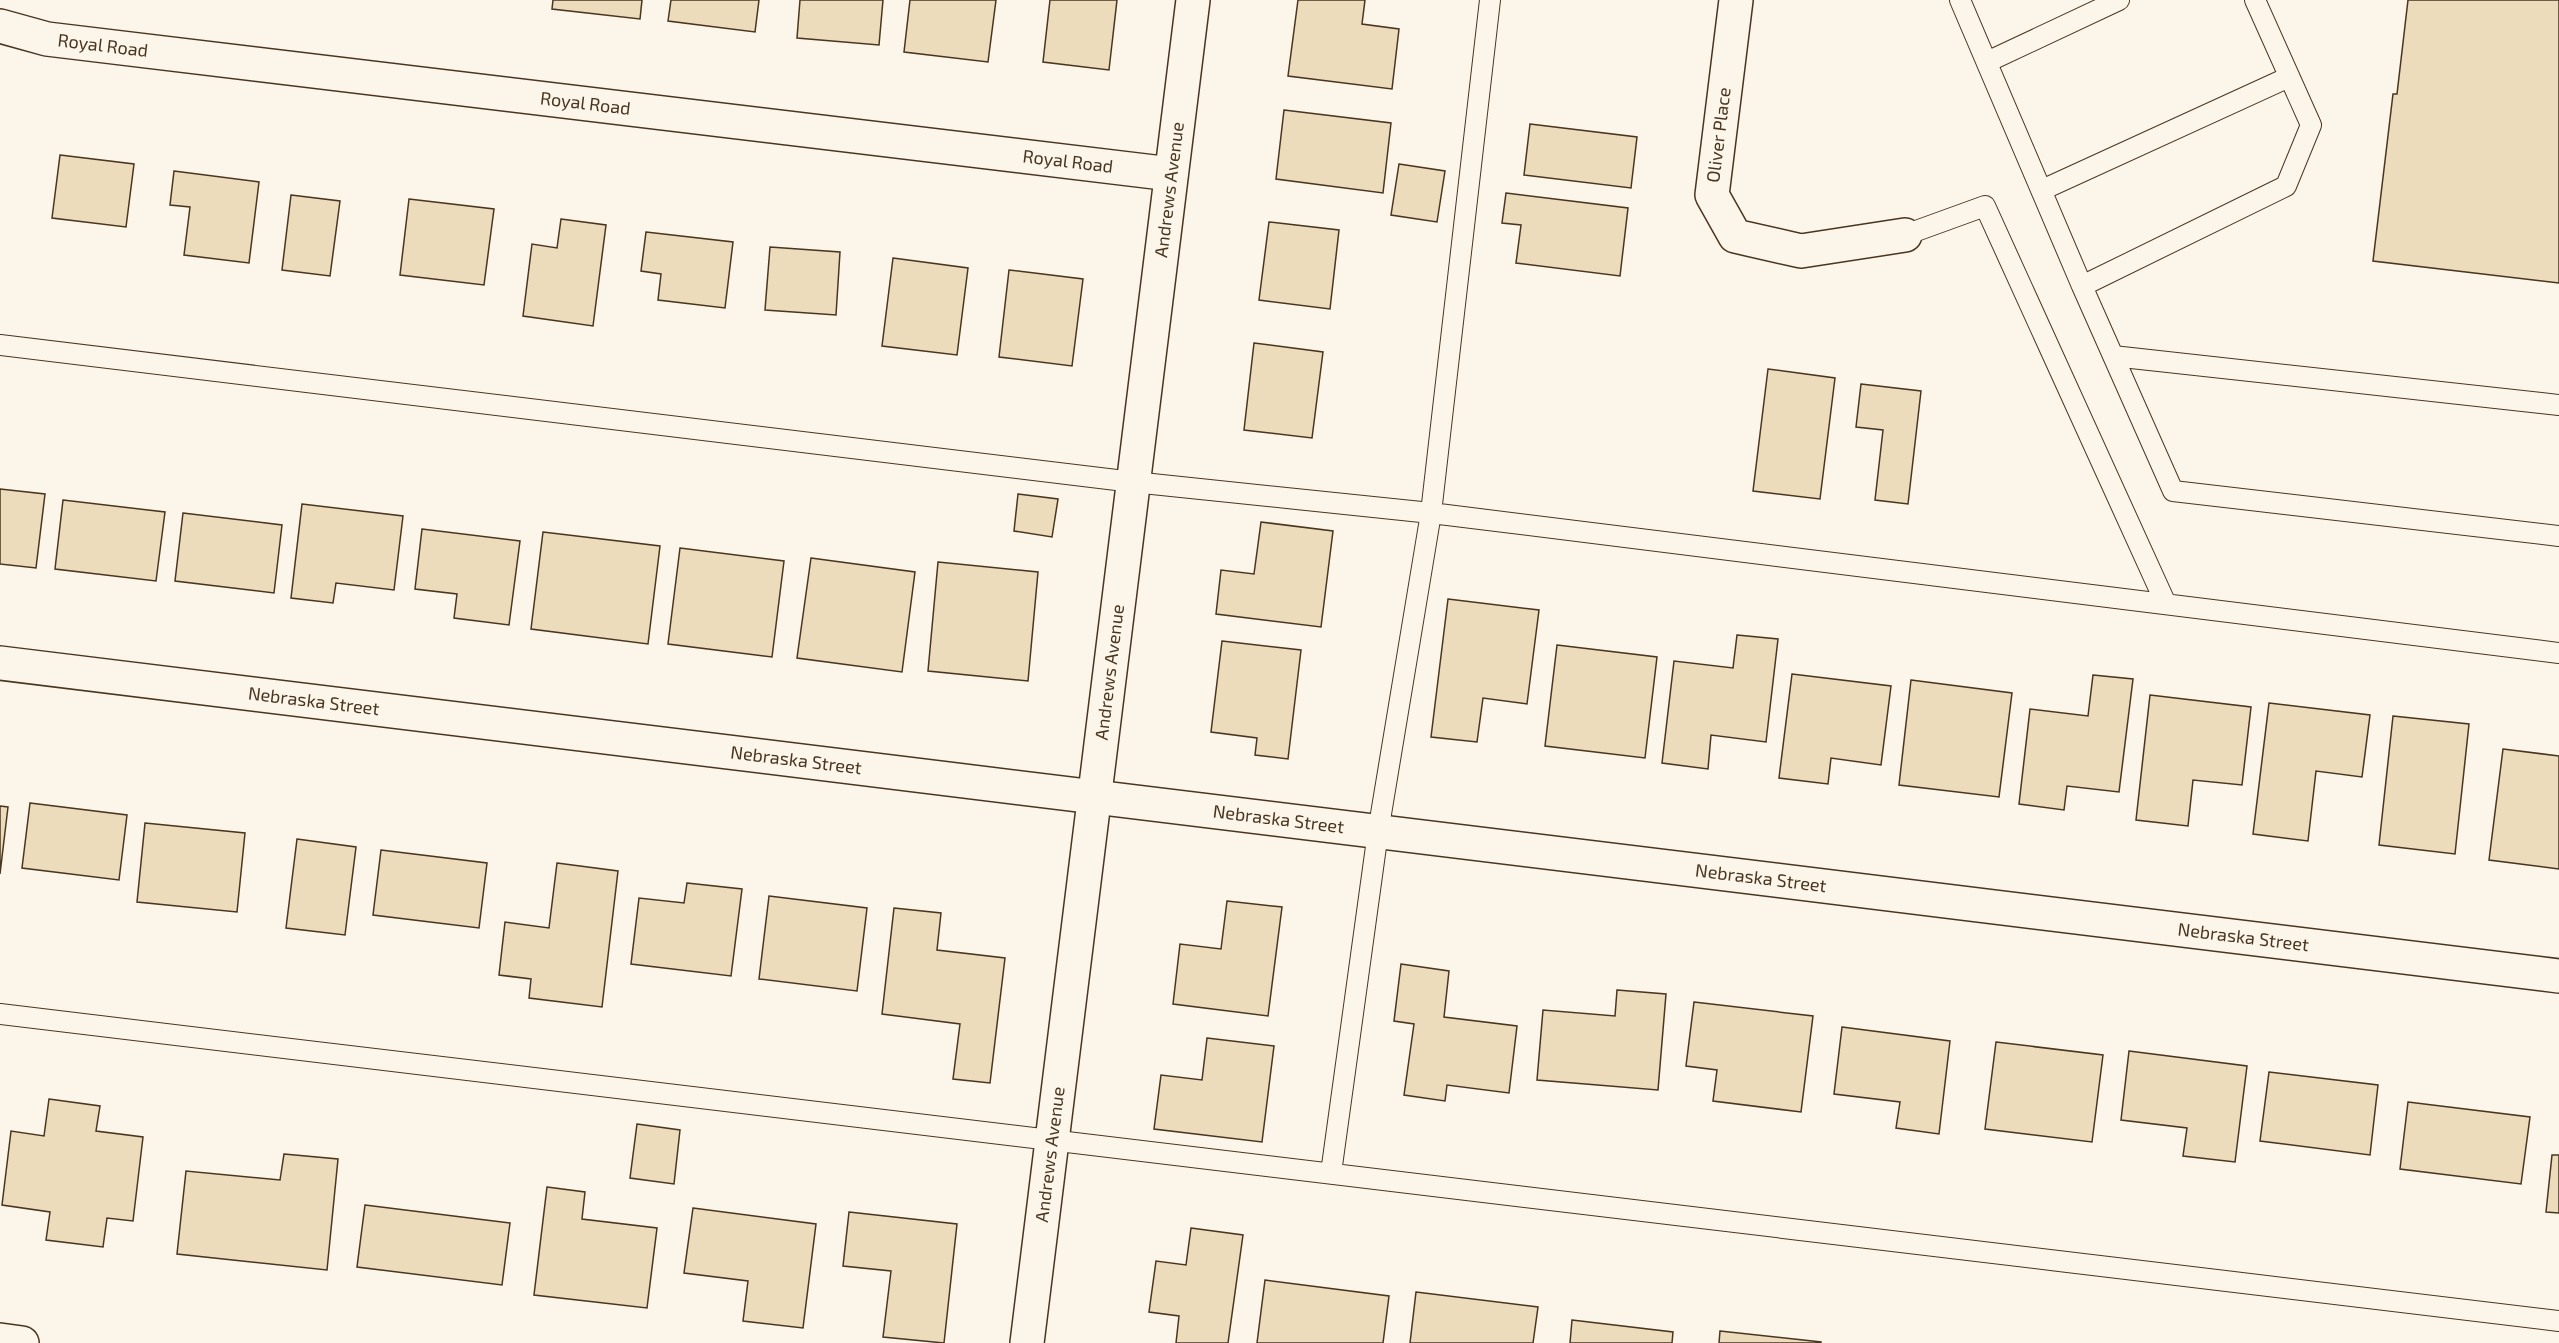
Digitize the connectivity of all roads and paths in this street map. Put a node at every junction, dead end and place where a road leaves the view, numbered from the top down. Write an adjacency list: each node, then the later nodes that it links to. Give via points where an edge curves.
1 (1193, 0): 10 (street, Andrews Avenue)
2 (1490, 0): 18 (lane)
3 (1736, 0): 12 (street, Oliver Place, via 1712,195 1735,236 1801,250)
4 (1960, 0): 8 (lane)
5 (2119, 0): 8 (lane)
6 (2255, 0): 9 (lane)
7 (0, 26): 10 (street, Royal Road, via 47,39)
8 (1987, 62): 11 (lane)
9 (2289, 77): 11 (lane); 13 (lane, via 2311,125 2286,186)
10 (1171, 174): 17 (street, Andrews Avenue)
11 (2042, 190): 13 (lane)
12 (1905, 235): 20 (lane, via 1985,206)
13 (2082, 286): 15 (lane)
14 (0, 345): 17 (lane)
15 (2114, 356): 16 (lane); 19 (lane, via 2173,491)
16 (2559, 405)
17 (1133, 482): 18 (lane); 23 (street, Andrews Avenue)
18 (1431, 513): 20 (lane); 24 (lane)
19 (2559, 536)
20 (2166, 604): 21 (lane)
21 (2559, 653)
22 (0, 663): 23 (street, Nebraska Street)
23 (1094, 797): 24 (street, Nebraska Street); 27 (street, Andrews Avenue)
24 (1378, 832): 25 (street, Nebraska Street); 28 (lane)
25 (2559, 976)
26 (0, 1014): 27 (lane)
27 (1053, 1139): 28 (lane); 32 (street, Andrews Avenue)
28 (1331, 1173): 29 (lane)
29 (2559, 1321)
30 (0, 1340): 31 (street)
31 (22, 1343)
32 (1027, 1343)

